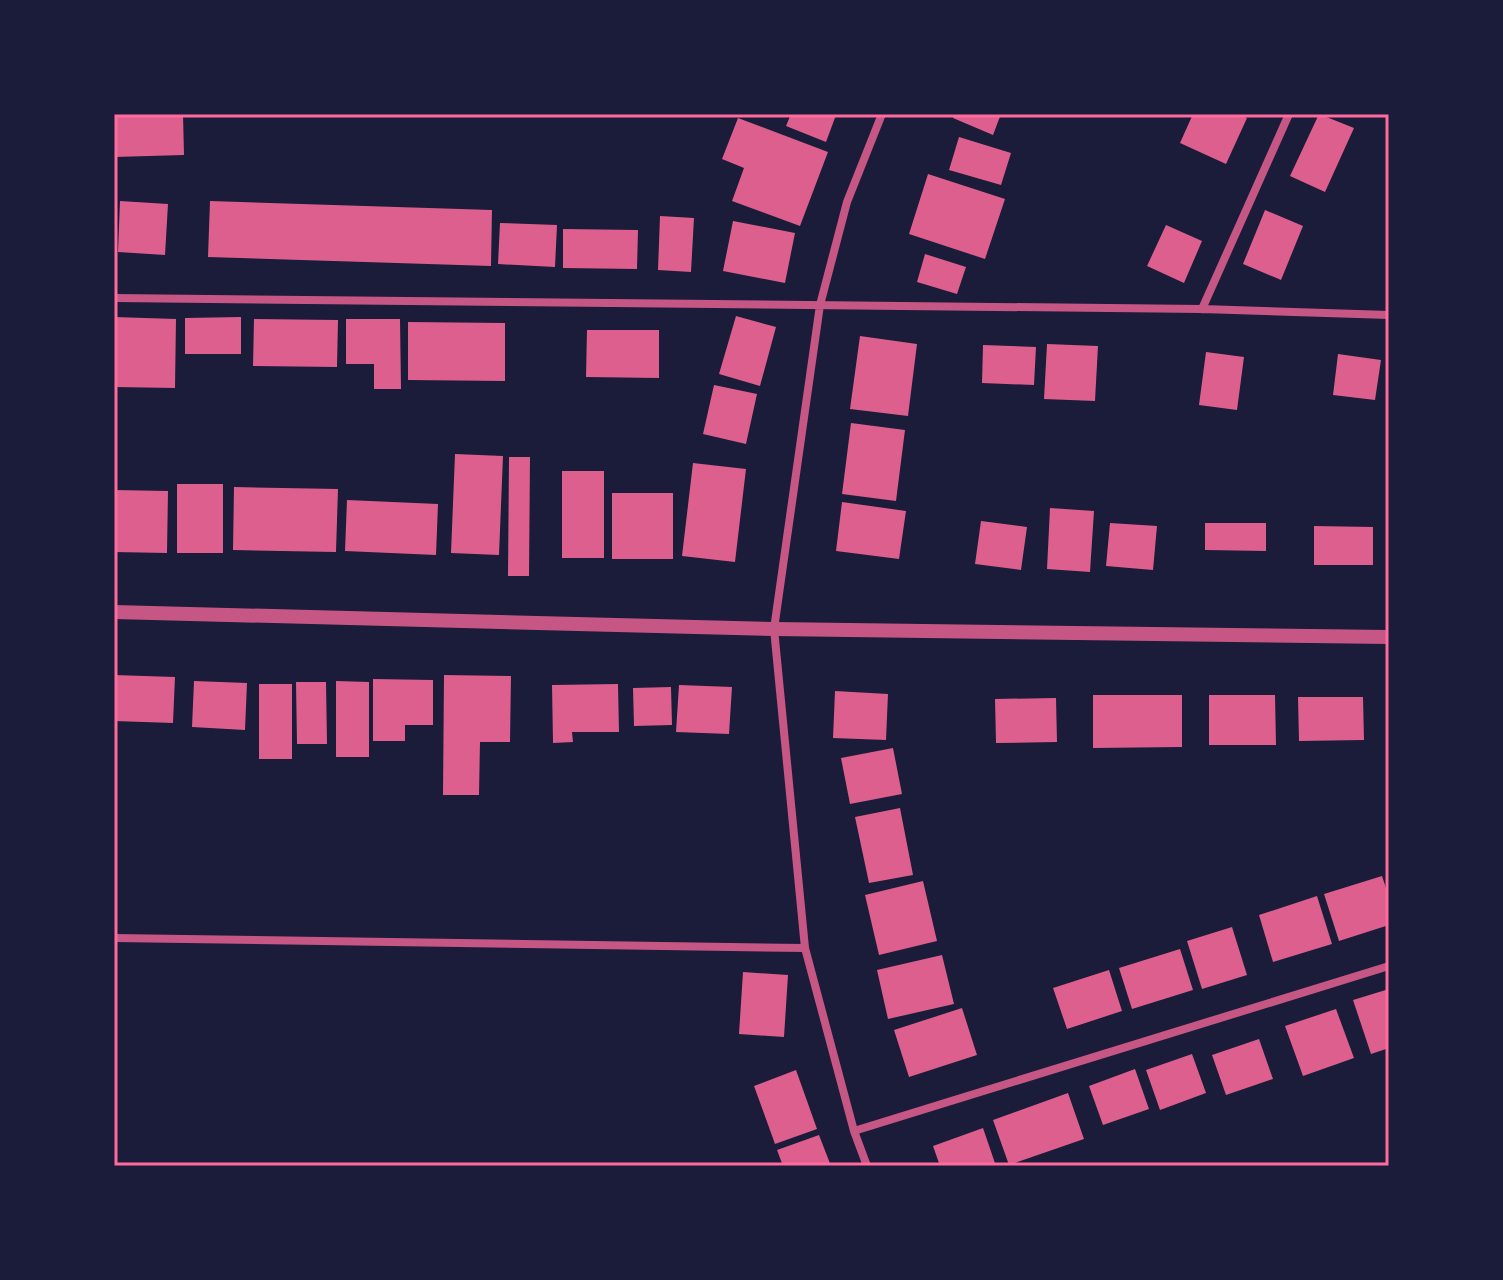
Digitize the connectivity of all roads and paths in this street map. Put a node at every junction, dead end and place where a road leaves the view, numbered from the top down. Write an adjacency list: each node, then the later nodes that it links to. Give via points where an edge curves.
1 (882, 114): 4 (street, via 847,202)
2 (1289, 114): 5 (street)
3 (114, 298): 4 (street)
4 (820, 305): 5 (street); 8 (street)
5 (1202, 309): 6 (street)
6 (1389, 315)
7 (114, 612): 8 (street)
8 (774, 629): 9 (street); 11 (street)
9 (1389, 637)
10 (114, 938): 11 (street)
11 (805, 948): 13 (street)
12 (1389, 966): 13 (street)
13 (854, 1131): 14 (street)
14 (867, 1166)

